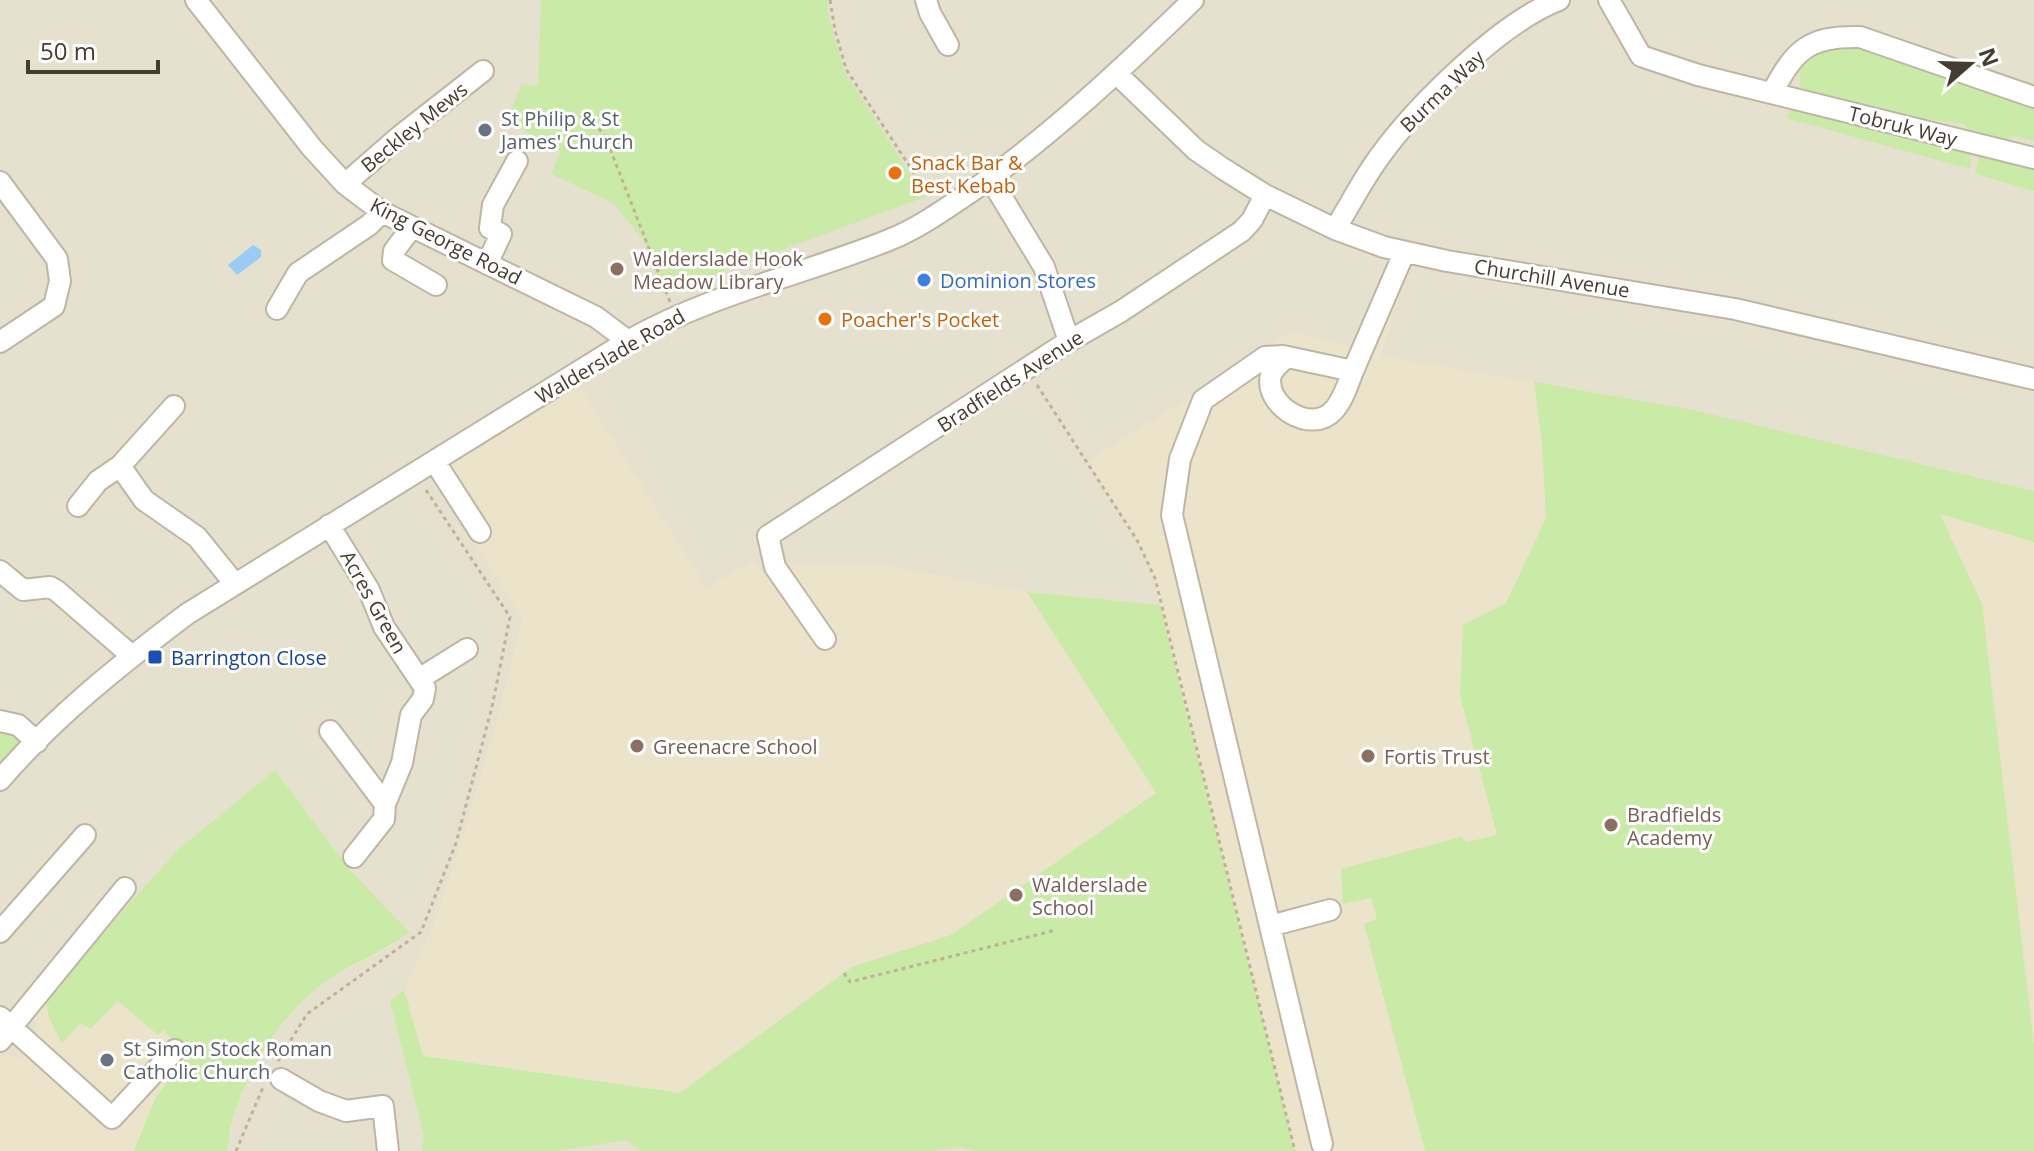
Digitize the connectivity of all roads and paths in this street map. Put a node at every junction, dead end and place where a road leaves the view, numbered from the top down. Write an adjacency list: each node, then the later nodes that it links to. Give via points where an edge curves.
1 (196, 0): 18 (street, King George Road)
2 (830, 0): 21 (path, via 846,69)
3 (926, 0): 8 (street)
4 (1193, 0): 10 (street, Walderslade Road)
5 (1559, 0): 7 (street, Burma Way)
6 (1609, 0): 11 (street, Tobruk Way, via 1641,56)
7 (1539, 4): 23 (street, Burma Way, via 1424,103 1379,156)
8 (948, 45)
9 (483, 71): 18 (street, Beckley Mews)
10 (1117, 74): 16 (street, Walderslade Road); 19 (street, Churchill Avenue, via 1196,150)
11 (1772, 93): 12 (street, via 1798,52 1818,40 1860,37); 14 (street, Tobruk Way)
12 (2034, 97)
13 (580, 117): 28 (path, via 589,117 605,136)
14 (2034, 158)
15 (517, 161): 25 (street, via 490,214 490,228 501,234)
16 (990, 178): 21 (street, Walderslade Road); 30 (street, via 1044,267)
17 (0, 182): 31 (street, via 57,259 60,281 54,306)
18 (345, 184): 20 (street, King George Road)
19 (1265, 195): 23 (street, Churchill Avenue); 30 (street, Bradfields Avenue, via 1242,231)
20 (382, 212): 22 (street, King George Road); 27 (street, via 298,273)
21 (941, 212): 28 (street, Walderslade Road, via 889,240)
22 (412, 227): 25 (street, King George Road); 26 (street, via 393,260)
23 (1335, 229): 24 (street, Churchill Avenue)
24 (1404, 253): 34 (street); 35 (street, Churchill Avenue, via 1735,309)
25 (487, 264): 29 (street, King George Road, via 596,317)
26 (436, 285)
27 (277, 309)
28 (675, 316): 29 (street, Walderslade Road)
29 (628, 341): 37 (street, Walderslade Road)
30 (1069, 341): 33 (street, Bradfields Avenue)
31 (0, 342)
32 (1287, 357): 34 (street); 34 (street, via 1270,378 1272,393 1286,409 1311,422 1334,411); 58 (street, via 1265,357 1203,400 1180,459 1172,515)
33 (1028, 370): 45 (street, Bradfields Avenue, via 768,536 775,567); 68 (path, via 1137,540 1155,578)
34 (1353, 371)
35 (2034, 379)
36 (174, 406): 38 (street)
37 (435, 462): 39 (street, Walderslade Road); 42 (street)
38 (120, 466): 40 (street, via 98,481); 44 (street, via 144,500 197,537)
39 (416, 474): 41 (street, Walderslade Road); 64 (path, via 510,617 492,707 456,843 421,932 307,1014)
40 (78, 506)
41 (329, 525): 44 (street, Walderslade Road); 48 (street, Acres Green)
42 (480, 532)
43 (0, 571): 47 (street, via 23,590 57,591)
44 (235, 584): 47 (street, Walderslade Road)
45 (825, 639)
46 (467, 649): 48 (street)
47 (132, 656): 51 (street, Walderslade Road)
48 (419, 679): 53 (street, via 425,688 423,699 411,715 402,763)
49 (0, 721): 51 (street, via 18,725)
50 (330, 731): 53 (street)
51 (37, 742): 52 (street, Walderslade Road)
52 (0, 780)
53 (385, 804): 55 (street, via 384,819)
54 (85, 835): 60 (street)
55 (354, 857)
56 (125, 888): 62 (street)
57 (1330, 910): 58 (street)
58 (1270, 926): 65 (street)
59 (1056, 930): 61 (path, via 850,982)
60 (0, 932)
61 (844, 973)
62 (4, 1029): 63 (street, via 112,1118)
63 (175, 1050)
64 (276, 1072): 66 (path); 67 (street, via 319,1101 346,1111 383,1106)
65 (1322, 1144)
66 (236, 1151)
67 (388, 1151)
68 (1295, 1151)

